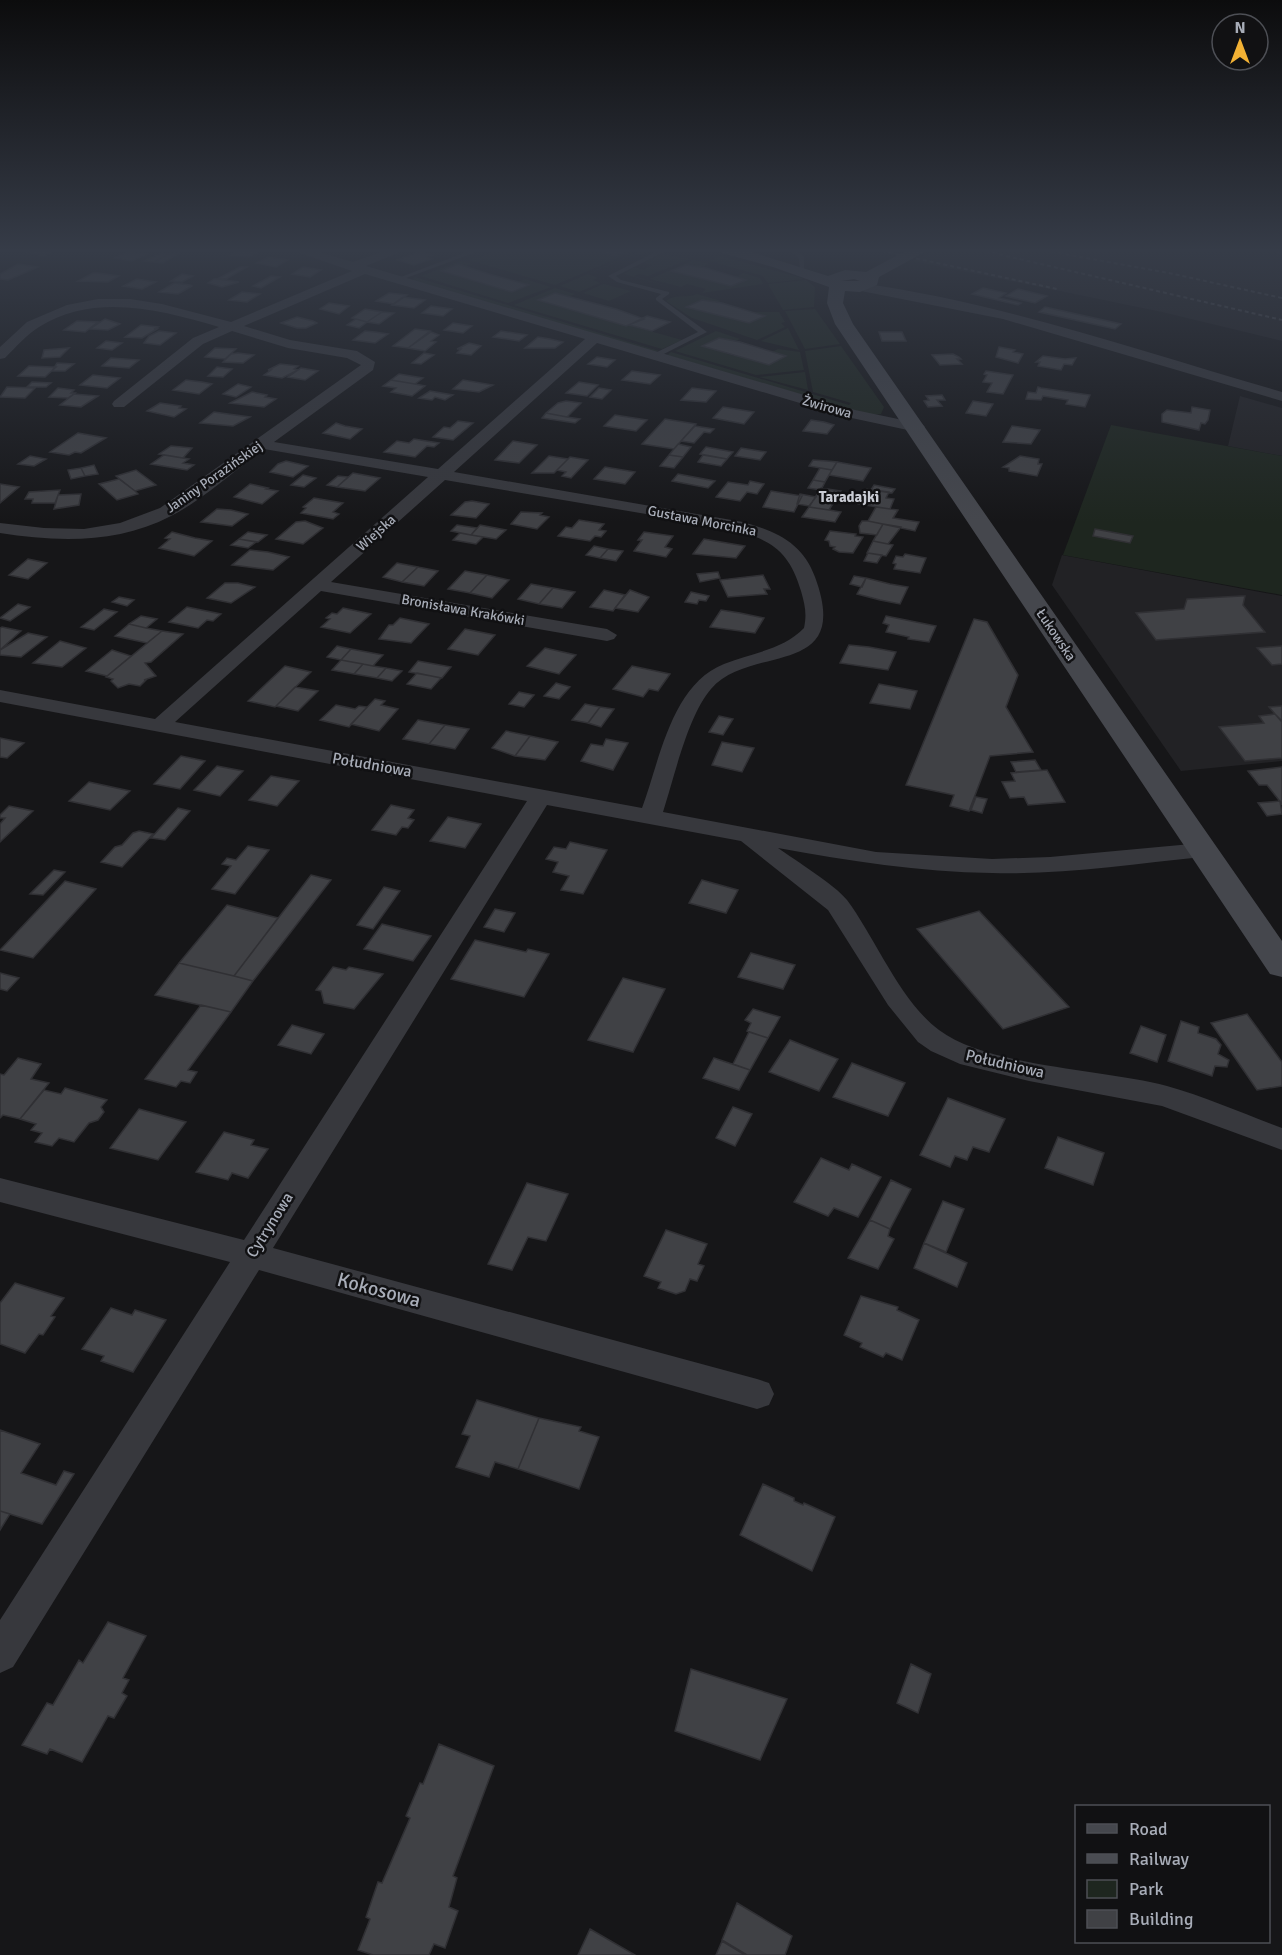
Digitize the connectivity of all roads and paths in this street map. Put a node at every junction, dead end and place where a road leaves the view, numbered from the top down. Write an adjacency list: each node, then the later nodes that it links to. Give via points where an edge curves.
1 (17, 339): 8 (street)
2 (202, 339): 11 (street)
3 (272, 339): 13 (street, Janiny Porazińskiej, via 358,356 368,362 368,367)
4 (593, 339): 9 (street, Żwirowa); 14 (street, Wiejska)
5 (689, 339): 9 (lane)
6 (855, 339): 12 (main road, Łukowska)
7 (1085, 339): 10 (street)
8 (0, 355)
9 (654, 357): 12 (street, Żwirowa, via 852,414)
10 (1282, 397)
11 (119, 404)
12 (916, 427): 23 (main road, Łukowska)
13 (261, 444): 14 (street, Gustawa Morcinka); 15 (street, Janiny Porazińskiej, via 166,512 144,522 74,536)
14 (441, 475): 16 (street, Wiejska); 21 (street, Gustawa Morcinka, via 761,531 787,546 802,563 816,616 812,632 790,649 737,665 706,681 692,702)
15 (0, 528)
16 (318, 585): 17 (street, Bronisława Krakówki); 19 (street, Wiejska)
17 (608, 635)
18 (0, 696): 19 (street, Południowa)
19 (159, 726): 20 (street, Południowa)
20 (541, 796): 21 (street, Południowa); 27 (street, Cytrynowa)
21 (650, 817): 22 (street, Południowa)
22 (745, 834): 23 (street, Południowa, via 876,859 992,866); 25 (street, Południowa, via 837,904 897,999 927,1035 940,1044 970,1057 1029,1071 1166,1096)
23 (1202, 850): 24 (main road, Łukowska)
24 (1282, 966)
25 (1282, 1139)
26 (0, 1190): 27 (street, Kokosowa)
27 (251, 1255): 28 (street, Kokosowa); 29 (street, Cytrynowa)
28 (757, 1394)
29 (0, 1654)

